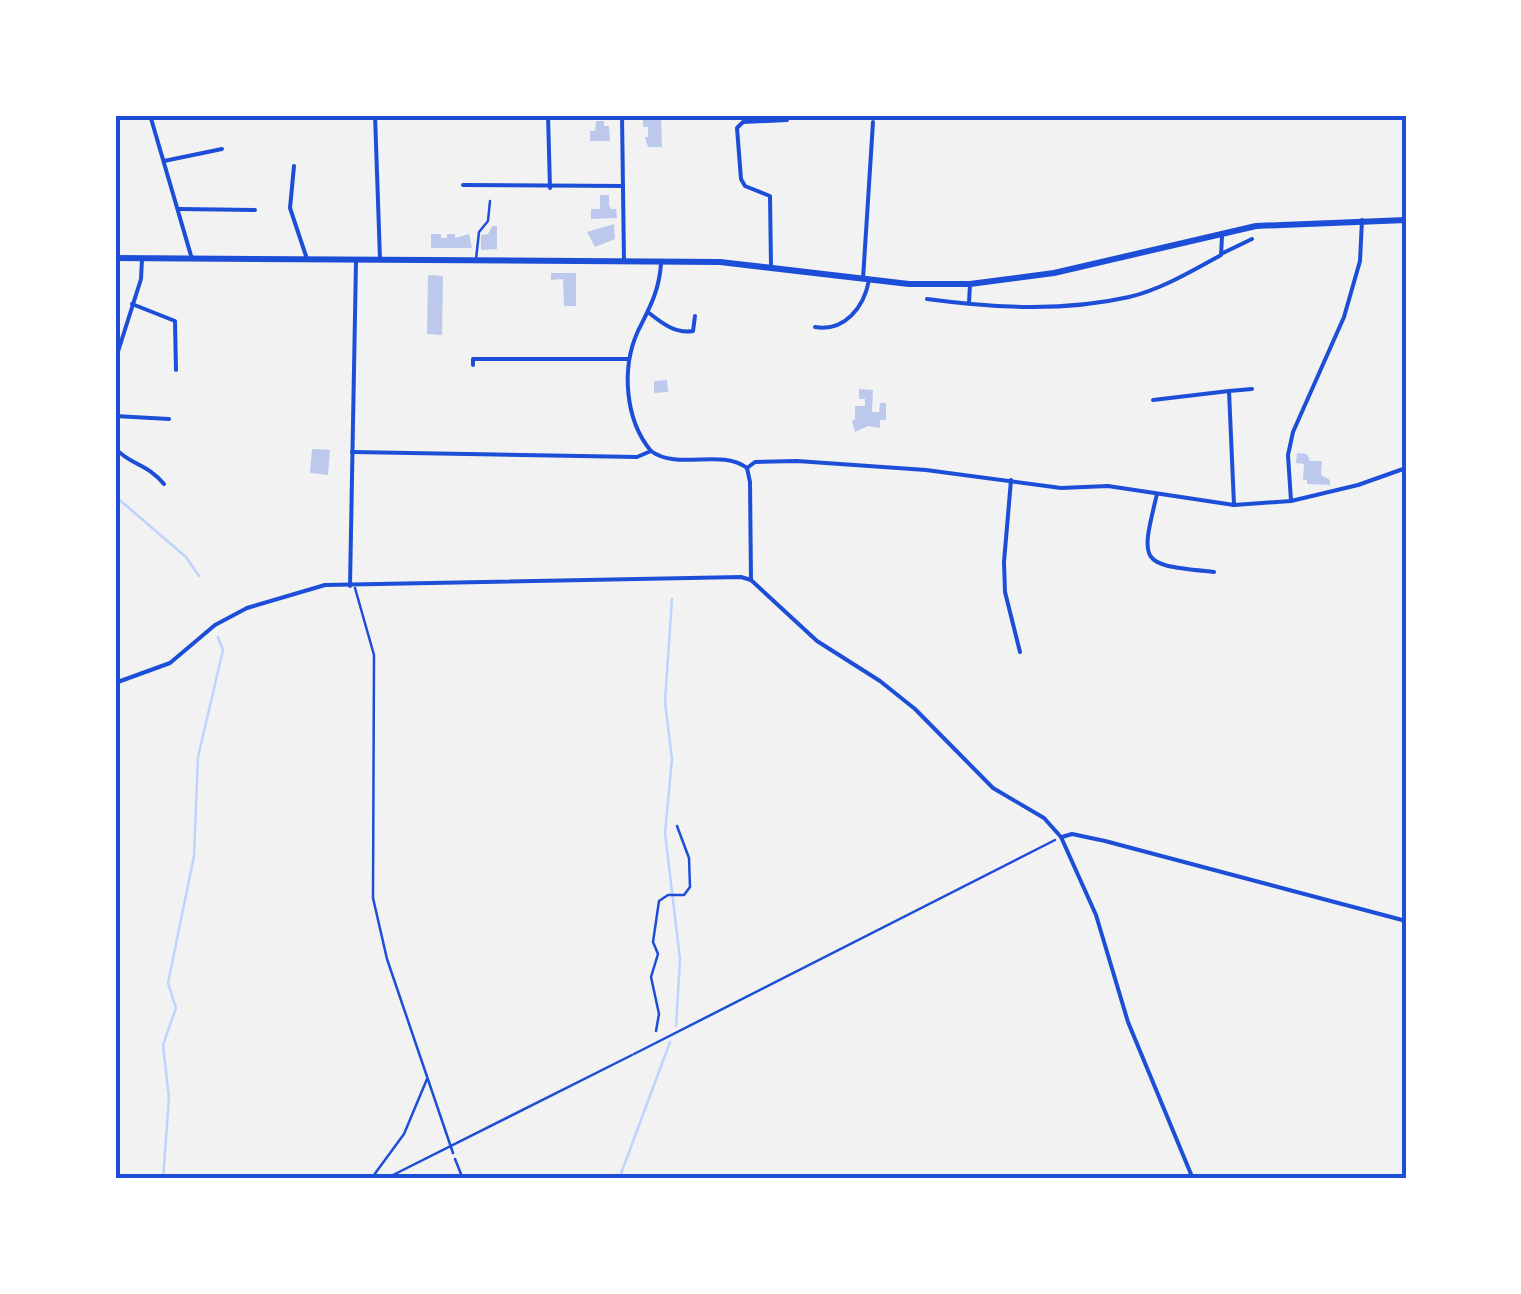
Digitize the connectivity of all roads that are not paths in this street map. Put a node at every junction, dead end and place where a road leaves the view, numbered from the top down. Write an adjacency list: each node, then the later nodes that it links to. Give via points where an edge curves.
1 (150, 115): 10 (street)
2 (375, 115): 27 (street)
3 (548, 115): 14 (street)
4 (622, 115): 13 (street)
5 (1406, 115): 8 (lane)
6 (787, 120): 32 (street, via 743,122 738,128 741,179 770,196)
7 (873, 122): 33 (street)
8 (1404, 134)
9 (222, 149): 10 (street)
10 (164, 162): 16 (street)
11 (294, 166): 26 (street, via 290,208)
12 (464, 185): 14 (street)
13 (624, 186): 14 (street); 30 (street)
14 (550, 188)
15 (490, 201): 29 (lane)
16 (179, 209): 17 (street); 24 (street)
17 (255, 210)
18 (1362, 220): 19 (main road); 20 (main road); 60 (street, via 1360,261 1344,318 1293,432)
19 (1406, 220)
20 (1221, 232): 22 (street); 34 (main road, via 1054,272)
21 (1252, 240): 22 (street)
22 (1224, 253): 36 (street, via 1128,297 1060,307)
23 (115, 258): 25 (main road)
24 (192, 258): 25 (main road); 26 (main road)
25 (142, 259): 37 (street)
26 (307, 259): 28 (main road)
27 (380, 259): 28 (main road); 29 (main road)
28 (356, 260): 53 (street)
29 (476, 260): 30 (main road)
30 (624, 261): 31 (main road)
31 (661, 262): 32 (main road); 38 (street)
32 (771, 266): 33 (main road)
33 (866, 280): 34 (main road); 41 (street, via 864,298 846,322)
34 (970, 284): 36 (street)
35 (927, 299): 36 (street)
36 (969, 303)
37 (132, 304): 42 (street); 46 (street, via 175,321)
38 (649, 313): 39 (street, via 689,332); 44 (street)
39 (695, 316)
40 (115, 326): 42 (street)
41 (816, 327)
42 (124, 328): 45 (street)
43 (471, 350): 44 (street, via 473,362)
44 (629, 360): 54 (street, via 632,422)
45 (115, 361)
46 (176, 370)
47 (1252, 389): 48 (street)
48 (1229, 392): 49 (street); 61 (street)
49 (1153, 400)
50 (115, 416): 51 (street)
51 (169, 419)
52 (115, 448): 58 (street)
53 (352, 452): 54 (street); 64 (street)
54 (651, 452): 55 (street)
55 (747, 468): 57 (street, via 797,461); 63 (street)
56 (1406, 468): 60 (street)
57 (1010, 480): 59 (street); 65 (street, via 1005,592)
58 (164, 484)
59 (1157, 494): 61 (street); 62 (street, via 1147,553 1159,565)
60 (1291, 501): 61 (street)
61 (1234, 506)
62 (1214, 572)
63 (750, 580): 64 (street); 67 (street, via 817,642 915,709 994,788 1044,818)
64 (352, 586): 66 (street, via 325,586 247,608 210,628 170,663); 70 (lane, via 374,655 373,898)
65 (1020, 652)
66 (115, 683)
67 (1061, 837): 68 (street, via 1105,841); 74 (street)
68 (1406, 920)
69 (632, 1055): 71 (lane)
70 (428, 1078): 71 (lane); 72 (lane, via 404,1134)
71 (453, 1150): 73 (lane)
72 (372, 1179)
73 (385, 1179)
74 (1193, 1179)

